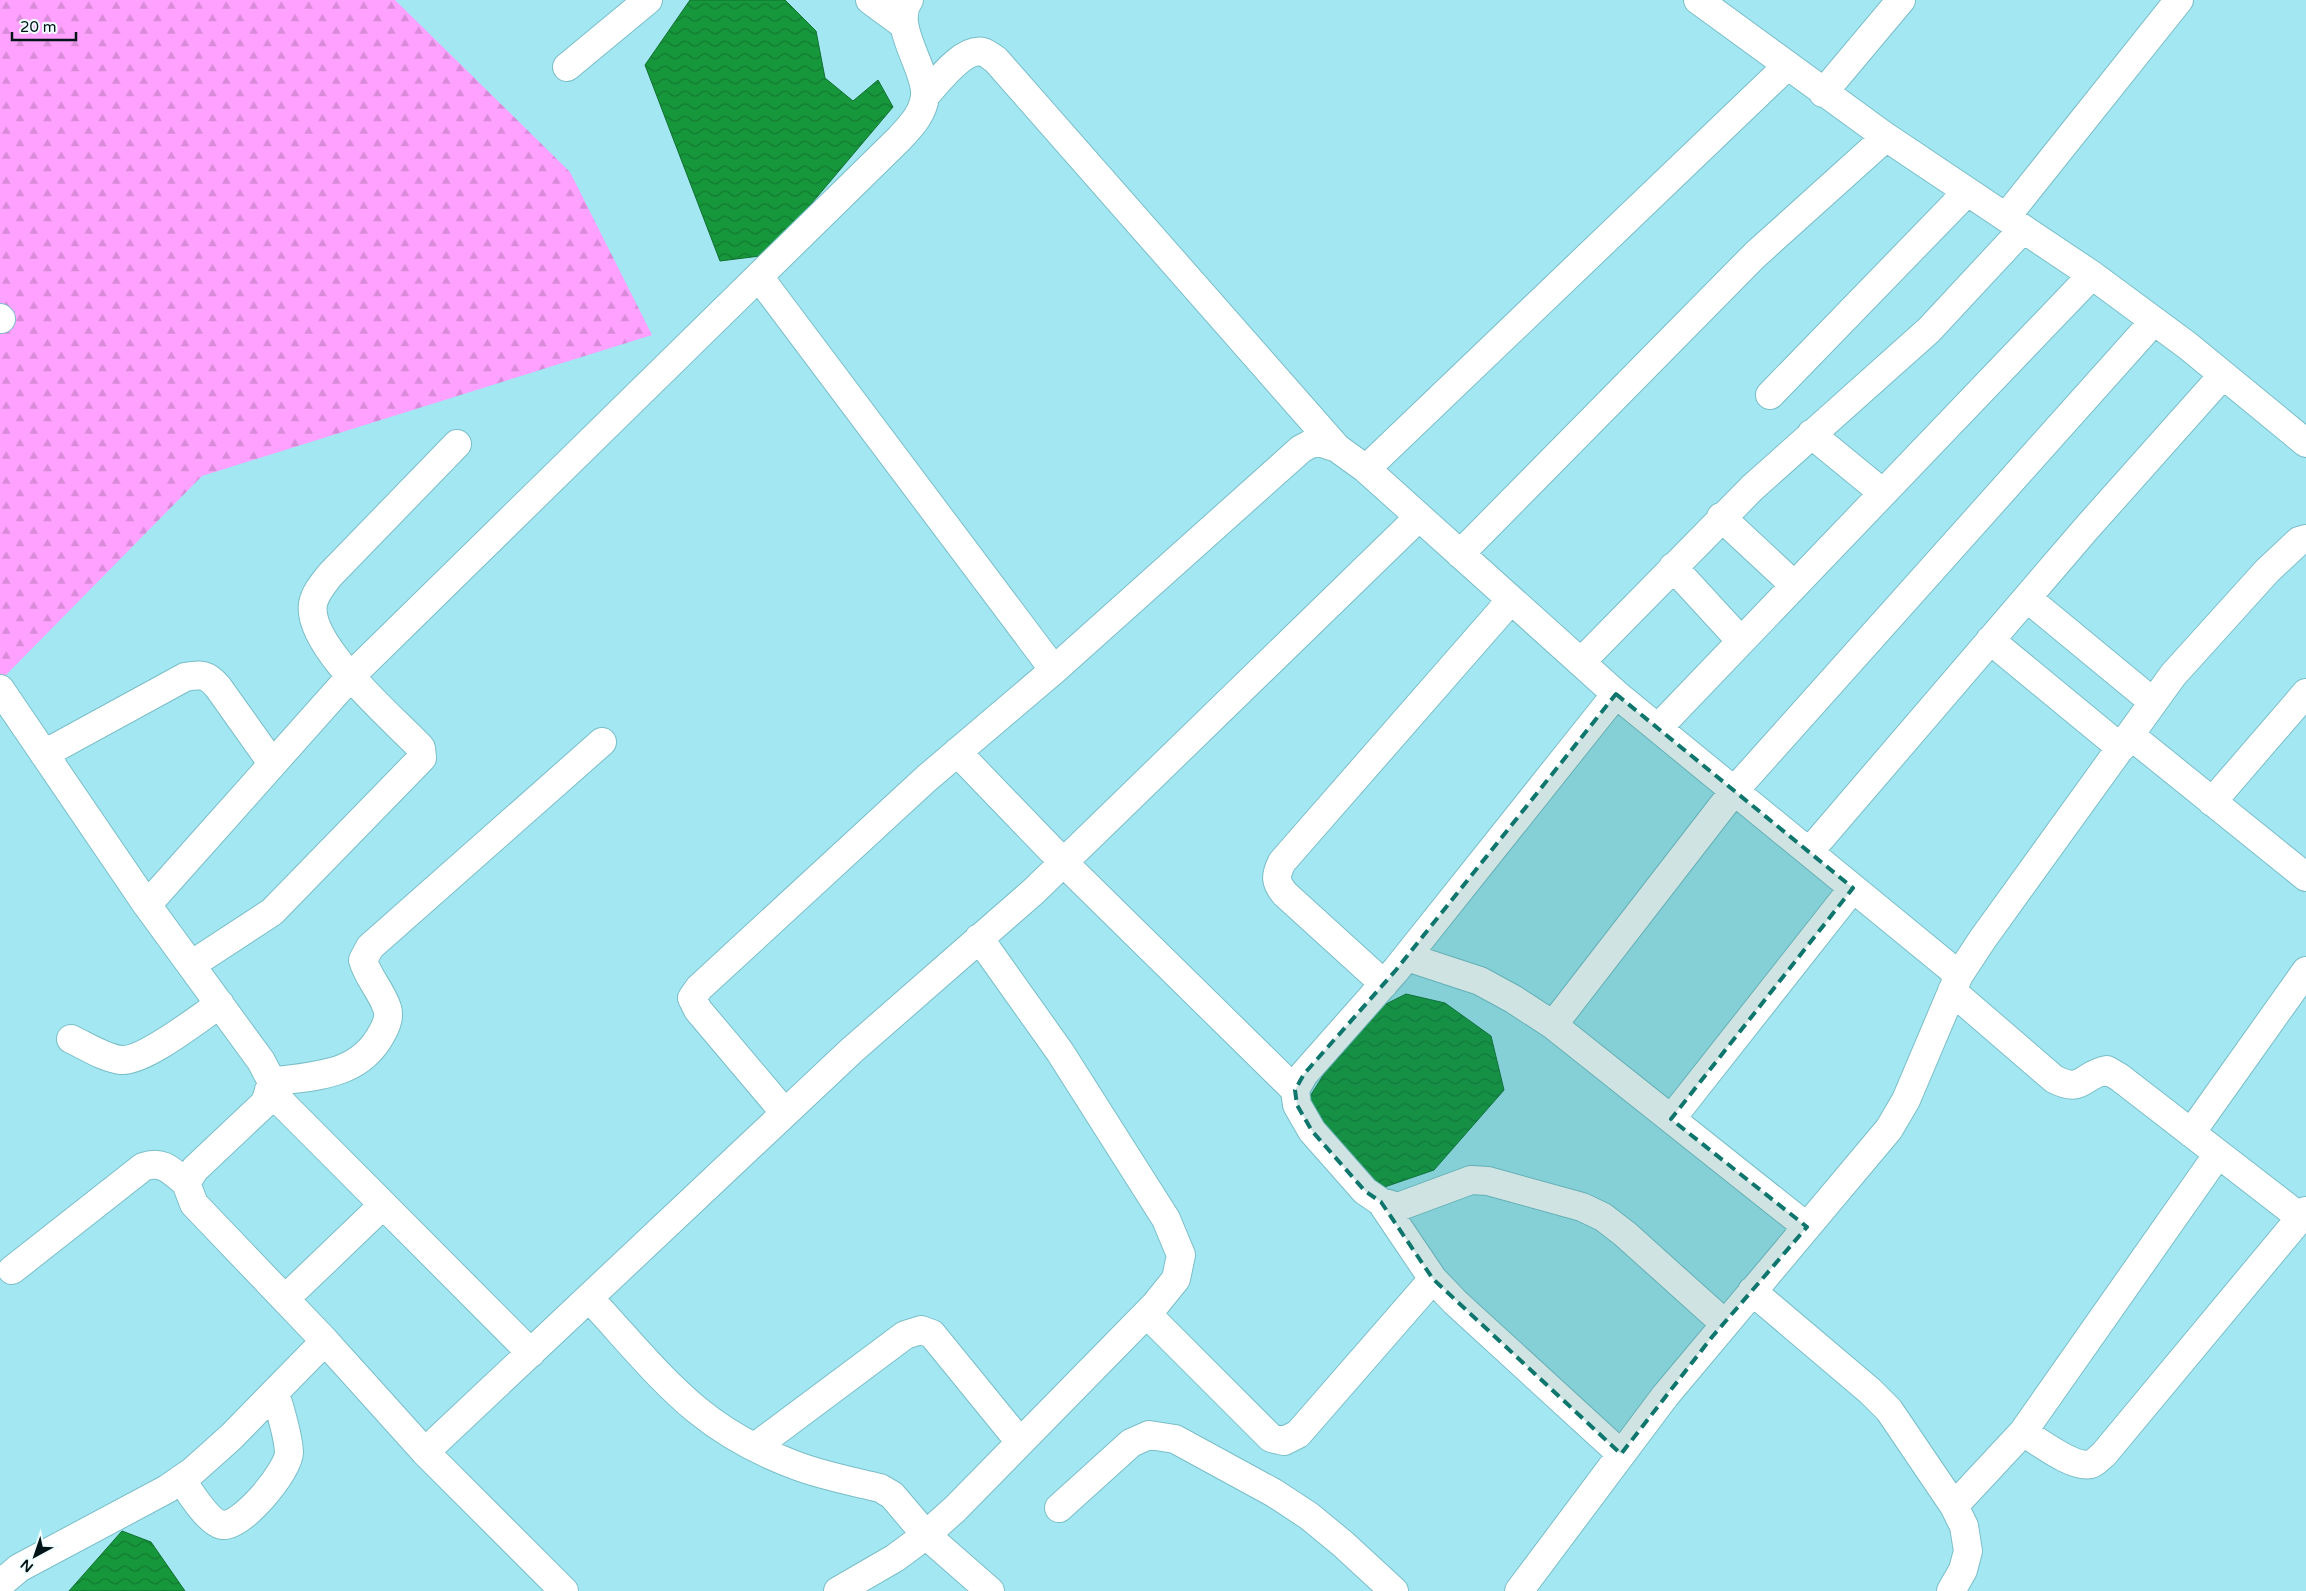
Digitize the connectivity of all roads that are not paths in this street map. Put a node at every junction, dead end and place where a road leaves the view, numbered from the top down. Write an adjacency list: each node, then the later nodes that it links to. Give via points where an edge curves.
1 (646, 0): 7 (street)
2 (870, 0): 6 (street)
3 (1698, 0): 8 (street)
4 (1901, 0): 9 (street)
5 (2180, 0): 13 (street)
6 (907, 13): 10 (street, via 913,54 922,76)
7 (567, 67)
8 (1786, 67): 9 (street); 23 (street)
9 (1822, 93): 11 (street)
10 (925, 96): 15 (street, via 919,116 900,138); 22 (street, via 956,62 972,53 982,52 996,60)
11 (1886, 137): 12 (street); 28 (street, via 1755,255)
12 (1967, 192): 13 (street); 18 (street)
13 (2016, 213): 14 (street); 19 (street, via 1929,330)
14 (2092, 275): 16 (street); 24 (street)
15 (759, 277): 36 (street); 37 (street)
16 (2154, 321): 17 (street); 48 (street)
17 (2223, 375): 20 (street); 31 (street)
18 (1770, 395)
19 (1811, 434): 24 (street); 26 (street)
20 (2306, 443)
21 (457, 444): 37 (street, via 318,590 313,605 319,636)
22 (1337, 448): 23 (street); 36 (street, via 1316,441 1301,449)
23 (1366, 469): 25 (street)
24 (1883, 493): 30 (street)
25 (1419, 517): 28 (street); 51 (street)
26 (1722, 517): 29 (street); 30 (street)
27 (2306, 538): 41 (street, via 2267,571 2173,675)
28 (1460, 554): 32 (street)
29 (1673, 567): 34 (street); 35 (street)
30 (1794, 585): 34 (street)
31 (2027, 598): 33 (street); 41 (street)
32 (1511, 600): 35 (street); 60 (street, via 1282,862 1276,873 1277,884 1285,894)
33 (1990, 640): 43 (street); 50 (street)
34 (1741, 641): 42 (street)
35 (1581, 662): 40 (street)
36 (1054, 670): 45 (street)
37 (351, 676): 47 (street); 57 (street, via 421,748 422,758 272,912)
38 (0, 689): 46 (street)
39 (2306, 692): 49 (street)
40 (1616, 694): 42 (street); 56 (street)
41 (2153, 702): 43 (street)
42 (1658, 728): 48 (street)
43 (2125, 741): 49 (street); 59 (street)
44 (602, 742): 64 (street, via 370,947 363,960 388,1008 384,1030 373,1048 344,1070)
45 (957, 752): 51 (street); 66 (street, via 846,851 692,998 698,1010)
46 (44, 754): 47 (street, via 185,677 200,674 210,678 218,687); 54 (street)
47 (272, 764): 54 (street)
48 (1734, 790): 50 (street); 62 (street)
49 (2212, 802): 52 (street)
50 (1809, 852): 53 (street)
51 (1063, 862): 55 (street); 65 (street)
52 (2306, 877)
53 (1853, 888): 59 (street); 67 (street)
54 (147, 904): 57 (street)
55 (979, 938): 66 (street); 80 (street, via 1060,1052 1166,1219 1181,1255 1176,1279)
56 (1407, 957): 60 (street); 62 (street, via 1480,981 1514,998)
57 (191, 965): 61 (street)
58 (2306, 971): 68 (street)
59 (1955, 983): 68 (street, via 2054,1079 2068,1086 2107,1070); 74 (street, via 1906,1100 1889,1129)
60 (1384, 984): 65 (street, via 1304,1074)
61 (220, 1004): 63 (street, via 132,1060 104,1055); 64 (street, via 261,1061)
62 (1553, 1025): 67 (street)
63 (71, 1039)
64 (270, 1086): 70 (street, via 264,1103 195,1169); 72 (street)
65 (1295, 1090): 71 (street, via 1297,1105 1312,1131 1365,1191)
66 (785, 1113): 78 (street)
67 (1671, 1119): 74 (street)
68 (2191, 1133): 69 (street)
69 (2218, 1154): 73 (street); 85 (street)
70 (186, 1184): 75 (street, via 164,1166 155,1163 143,1167); 79 (street, via 194,1204)
71 (1381, 1202): 76 (street); 81 (street, via 1398,1207 1471,1180 1488,1181 1582,1207 1603,1217 1625,1234)
72 (383, 1205): 79 (street); 83 (street)
73 (2303, 1214): 85 (street, via 2104,1454 2092,1464 2081,1465 2066,1459)
74 (1807, 1227): 77 (street)
75 (12, 1270)
76 (1433, 1279): 80 (street, via 1298,1434 1284,1441 1271,1438); 89 (street)
77 (1752, 1290): 81 (street); 91 (street, via 1889,1410)
78 (589, 1298): 83 (street); 87 (street, via 696,1409)
79 (285, 1299): 82 (street)
80 (1147, 1314): 86 (street)
81 (1724, 1324): 89 (street)
82 (325, 1341): 84 (street); 88 (street)
83 (531, 1353): 88 (street)
84 (275, 1392): 90 (street, via 211,1456); 90 (street, via 289,1453 286,1465 240,1520 229,1525 219,1524 208,1516)
85 (2023, 1432): 91 (street)
86 (1020, 1442): 87 (street, via 932,1334 921,1330 905,1335); 93 (street)
87 (754, 1447): 93 (street, via 794,1465 880,1488 892,1495)
88 (425, 1452): 95 (street)
89 (1621, 1454): 99 (street)
90 (181, 1479): 94 (street, via 19,1568)
91 (1954, 1506): 100 (street, via 1964,1526 1968,1551 1963,1570)
92 (1060, 1508): 98 (street, via 1131,1443 1149,1435 1175,1439 1274,1493 1309,1516)
93 (926, 1536): 96 (street); 97 (street)
94 (0, 1584)
95 (564, 1591)
96 (838, 1591)
97 (990, 1591)
98 (1394, 1591)
99 (1519, 1591)
100 (1951, 1591)

